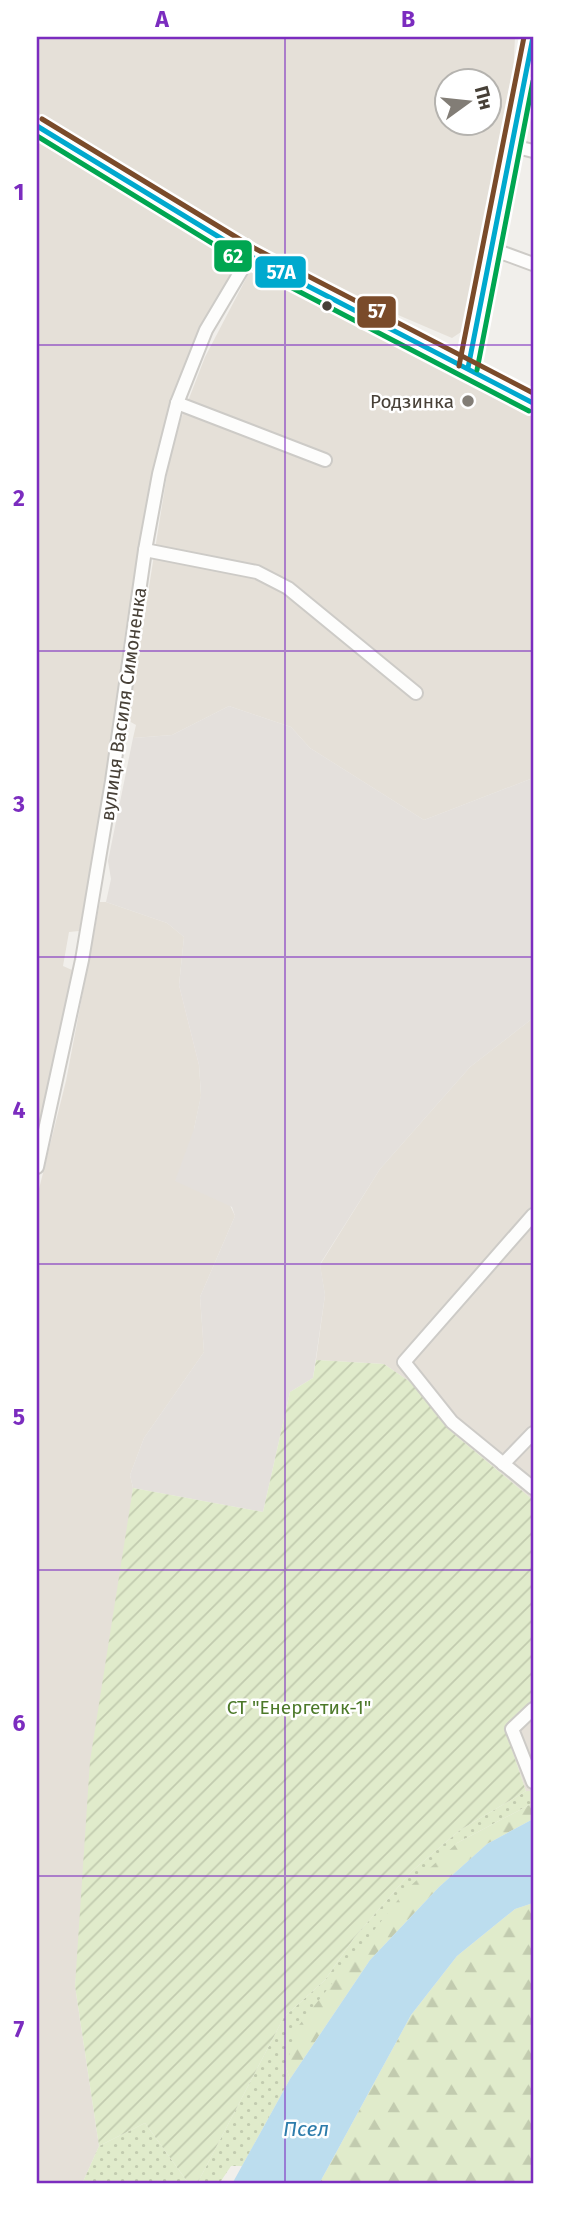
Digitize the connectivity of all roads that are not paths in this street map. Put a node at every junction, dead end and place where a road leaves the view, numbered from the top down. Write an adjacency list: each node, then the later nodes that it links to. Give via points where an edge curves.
1 (533, 37): 3 (main road)
2 (37, 126): 6 (main road)
3 (513, 146): 4 (street); 5 (main road)
4 (533, 151)
5 (492, 249): 7 (street); 8 (main road)
6 (250, 256): 8 (main road); 9 (street, вулиця Василя Симоненка, via 206,330)
7 (533, 264)
8 (468, 368): 10 (main road)
9 (177, 403): 11 (street); 12 (street, вулиця Василя Симоненка)
10 (533, 403)
11 (325, 460)
12 (145, 550): 13 (street, via 257,572 288,588); 14 (street, вулиця Василя Симоненка, via 82,960)
13 (416, 693)
14 (37, 1167)
15 (533, 1215): 17 (street, via 404,1362 452,1422)
16 (533, 1433): 17 (street)
17 (503, 1464): 18 (street)
18 (533, 1488)
19 (533, 1709): 20 (street, via 512,1729)
20 (533, 1782)

